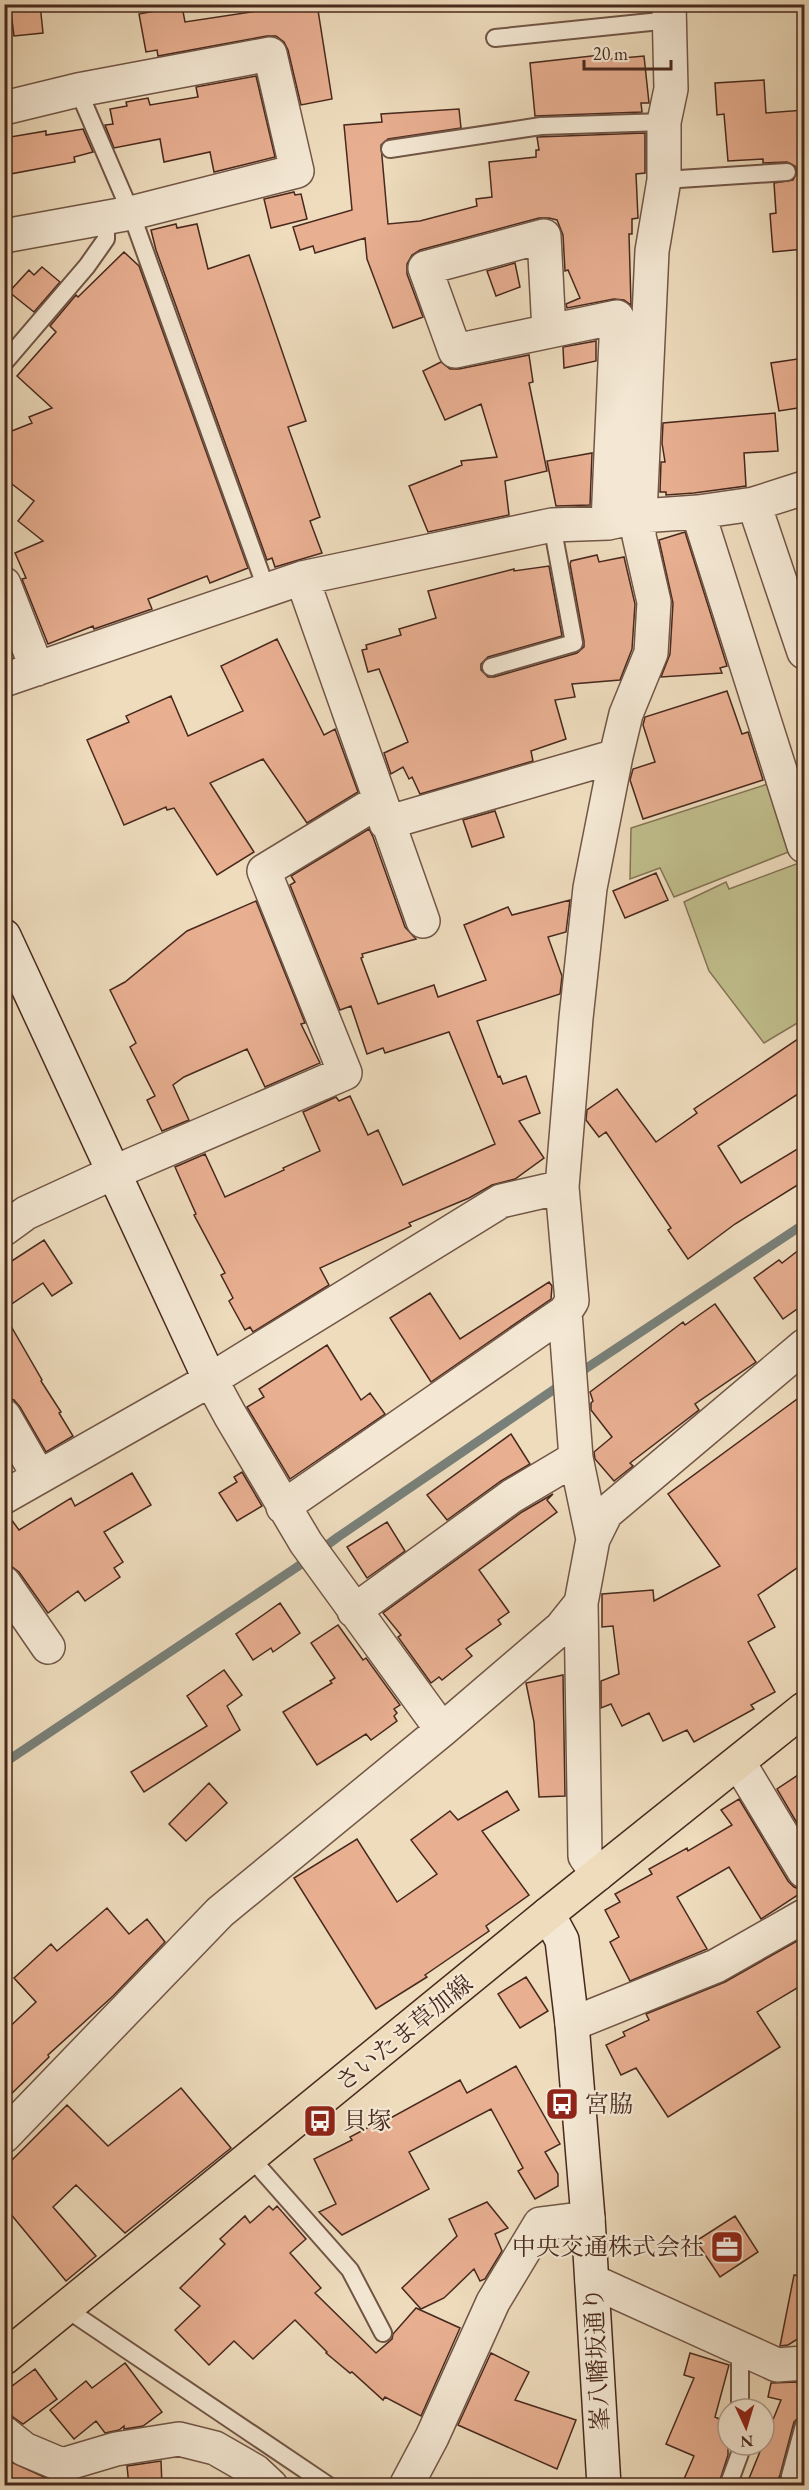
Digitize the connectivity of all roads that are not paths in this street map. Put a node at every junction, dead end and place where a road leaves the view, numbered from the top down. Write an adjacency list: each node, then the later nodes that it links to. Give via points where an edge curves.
1 (670, 12): 2 (lane); 5 (street, via 671,89)
2 (495, 38)
3 (78, 90): 4 (street); 9 (lane); 9 (street, via 270,54 297,171)
4 (4, 108)
5 (664, 122): 6 (lane, via 541,126); 8 (street)
6 (390, 149)
7 (787, 172): 8 (lane)
8 (664, 180): 16 (street, via 652,251)
9 (119, 215): 10 (street); 12 (lane, via 87,266); 21 (lane)
10 (4, 236)
11 (549, 331): 17 (street, via 617,317)
12 (4, 363)
13 (804, 488): 14 (street)
14 (754, 504): 15 (street); 22 (street)
15 (698, 512): 16 (street); 28 (street)
16 (641, 516): 17 (street); 26 (street, via 639,536 654,602 651,653 626,714)
17 (608, 522): 18 (street)
18 (552, 525): 19 (street); 23 (lane, via 574,643)
19 (302, 579): 21 (street); 27 (street)
20 (4, 584): 24 (street)
21 (267, 591): 24 (street)
22 (804, 652)
23 (491, 667)
24 (37, 669): 25 (street)
25 (4, 680)
26 (616, 756): 27 (street); 32 (street, via 590,888)
27 (383, 812): 29 (street); 31 (street, via 264,871 345,1073)
28 (804, 846)
29 (423, 921)
30 (4, 936): 31 (street)
31 (115, 1172): 33 (street, via 26,1214); 36 (street)
32 (562, 1187): 34 (street, via 572,1301); 36 (street, via 501,1201)
33 (4, 1229)
34 (565, 1312): 38 (street); 41 (street)
35 (804, 1346): 42 (street, via 606,1513)
36 (207, 1374): 39 (street); 41 (street)
37 (6, 1423): 39 (street)
38 (576, 1458): 42 (street); 45 (street, via 512,1496)
39 (39, 1477): 40 (street)
40 (4, 1497)
41 (284, 1507): 45 (street)
42 (593, 1539): 44 (street)
43 (4, 1583): 46 (street)
44 (580, 1603): 48 (street, via 561,1628); 51 (street, via 585,1856)
45 (354, 1611): 48 (street)
46 (48, 1647)
47 (804, 1709): 49 (main road, さいたま草加線)
48 (442, 1730): 55 (street, via 220,1912)
49 (739, 1764): 50 (street); 51 (main road, さいたま草加線)
50 (804, 1871)
51 (598, 1874): 52 (main road, さいたま草加線)
52 (548, 1914): 54 (street, 峯八幡坂通り, via 562,1940); 56 (main road, さいたま草加線)
53 (804, 1916): 54 (street, via 716,1966)
54 (572, 2024): 57 (street, 峯八幡坂通り)
55 (4, 2136)
56 (251, 2158): 59 (main road, さいたま草加線); 60 (lane, via 350,2270)
57 (588, 2218): 58 (street, 峯八幡坂通り); 71 (street, via 540,2224 493,2302)
58 (592, 2281): 61 (street); 72 (street, 峯八幡坂通り)
59 (65, 2308): 62 (main road, さいたま草加線); 70 (lane)
60 (383, 2333)
61 (740, 2348): 63 (street, via 777,2365); 64 (lane)
62 (4, 2358)
63 (804, 2363)
64 (740, 2397)
65 (804, 2425): 74 (lane, via 790,2476)
66 (4, 2433): 68 (street)
67 (739, 2457): 73 (lane)
68 (66, 2475): 69 (street, via 116,2449 179,2439 215,2448 255,2471)
69 (271, 2486)
70 (329, 2486)
71 (406, 2486)
72 (604, 2486)
73 (728, 2486)
74 (799, 2486)

